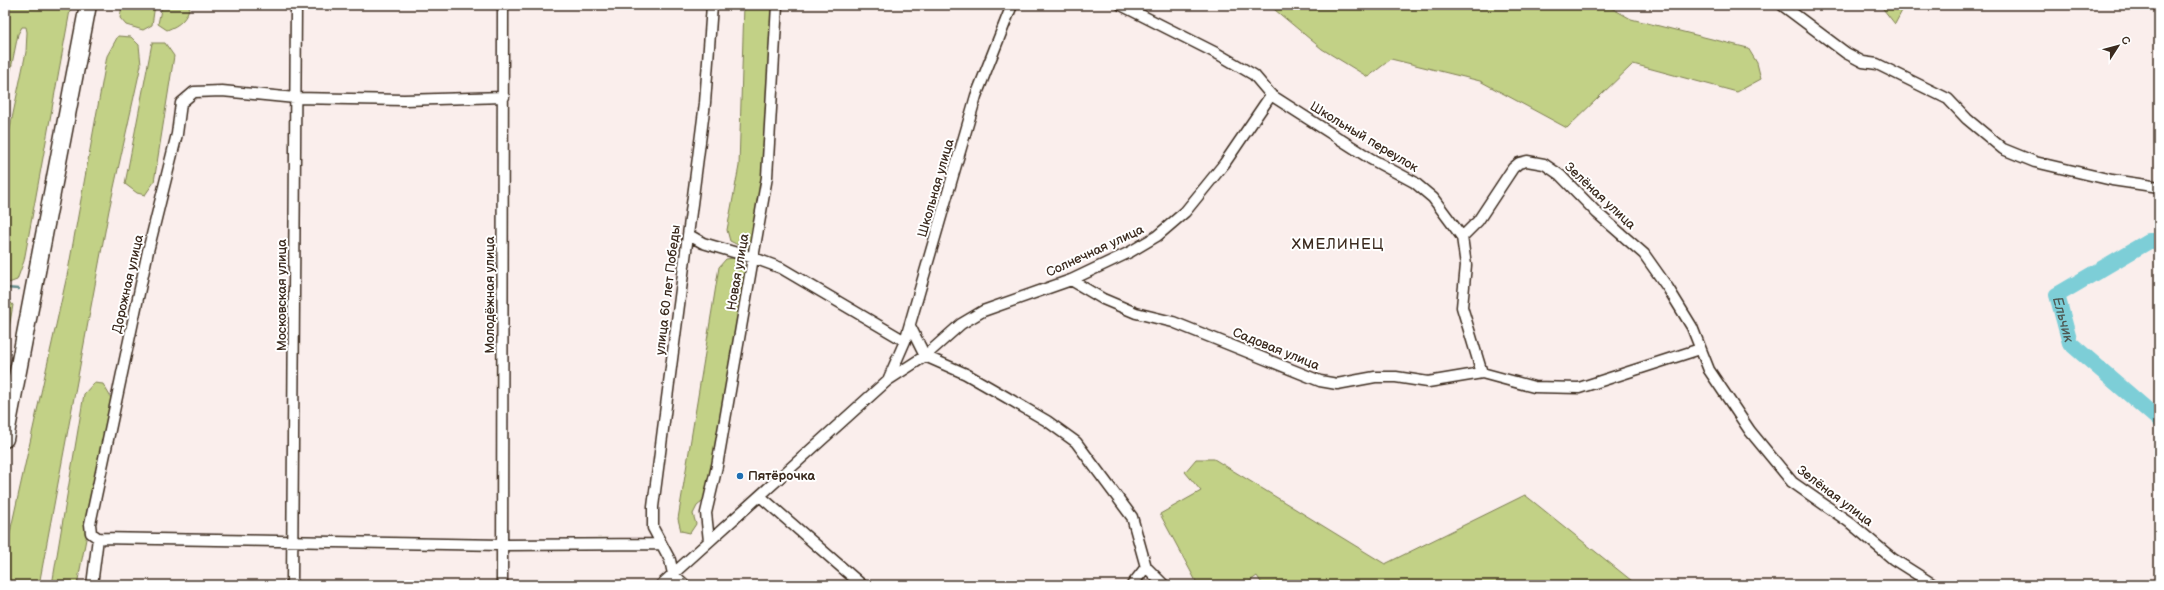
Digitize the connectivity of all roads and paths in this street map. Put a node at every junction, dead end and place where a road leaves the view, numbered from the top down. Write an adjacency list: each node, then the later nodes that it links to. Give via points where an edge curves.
1 (88, 5): 23 (main road)
2 (296, 5): 11 (street, Московская улица)
3 (503, 5): 10 (street, Молодёжная улица)
4 (712, 5): 13 (street, улица 60 лет Победы, via 705,103)
5 (777, 5): 15 (street, Новая улица, via 767,177)
6 (1012, 5): 17 (street, Школьная улица, via 976,96)
7 (1121, 5): 9 (street, Школьный переулок, via 1224,58 1254,76)
8 (1782, 5): 12 (street, via 1846,53 1863,62 1877,64 1948,99 1967,119 2003,149 2035,162 2112,180)
9 (1271, 95): 14 (street, Школьный переулок, via 1370,158 1414,182 1432,198); 16 (street, Солнечная улица, via 1224,164 1185,212 1157,236)
10 (504, 97): 11 (street, Дорожная улица, via 404,100); 29 (street, Молодёжная улица)
11 (295, 98): 25 (street, Дорожная улица, via 222,91 194,92 181,104 177,134 148,251 90,524 91,533); 26 (street, Московская улица)
12 (2159, 187)
13 (689, 235): 15 (street, via 702,243); 28 (street, улица 60 лет Победы, via 653,507 653,528)
14 (1462, 237): 19 (street, Зелёная улица, via 1478,221 1513,168 1527,161 1544,164 1560,175 1644,254 1692,327); 21 (street, Школьный переулок, via 1466,265 1462,307)
15 (754, 258): 18 (street, via 781,268); 27 (street, Новая улица, via 717,466 706,513)
16 (1071, 280): 20 (street, Солнечная улица, via 983,311 961,324); 21 (street, Садовая улица, via 1103,299 1136,313 1173,322 1320,381 1337,384 1375,377 1396,377 1428,382)
17 (910, 326): 18 (street, Школьная улица); 20 (street)
18 (905, 341): 22 (street, Школьная улица)
19 (1700, 349): 21 (street, via 1579,388 1534,387); 40 (street, Зелёная улица, via 1710,370 1750,431 1792,482 1849,522 1893,559)
20 (925, 356): 22 (street, Солнечная улица); 30 (street, via 966,374 1048,421 1076,442 1132,518)
21 (1482, 373)
22 (888, 380): 24 (street, Солнечная улица)
23 (5, 439)
24 (760, 496): 27 (street, Солнечная улица); 37 (street)
25 (98, 538): 26 (street); 32 (street)
26 (293, 541): 29 (street); 33 (street, Московская улица)
27 (710, 541): 31 (street, Солнечная улица)
28 (660, 544): 29 (street); 31 (street, улица 60 лет Победы, via 670,560)
29 (502, 545): 34 (street, Молодёжная улица)
30 (1146, 567): 38 (street); 39 (street)
31 (673, 574): 35 (street, Солнечная улица); 36 (street)
32 (92, 585)
33 (292, 585)
34 (502, 585)
35 (661, 585)
36 (685, 585)
37 (862, 585)
38 (1132, 585)
39 (1164, 585)
40 (1934, 585)

